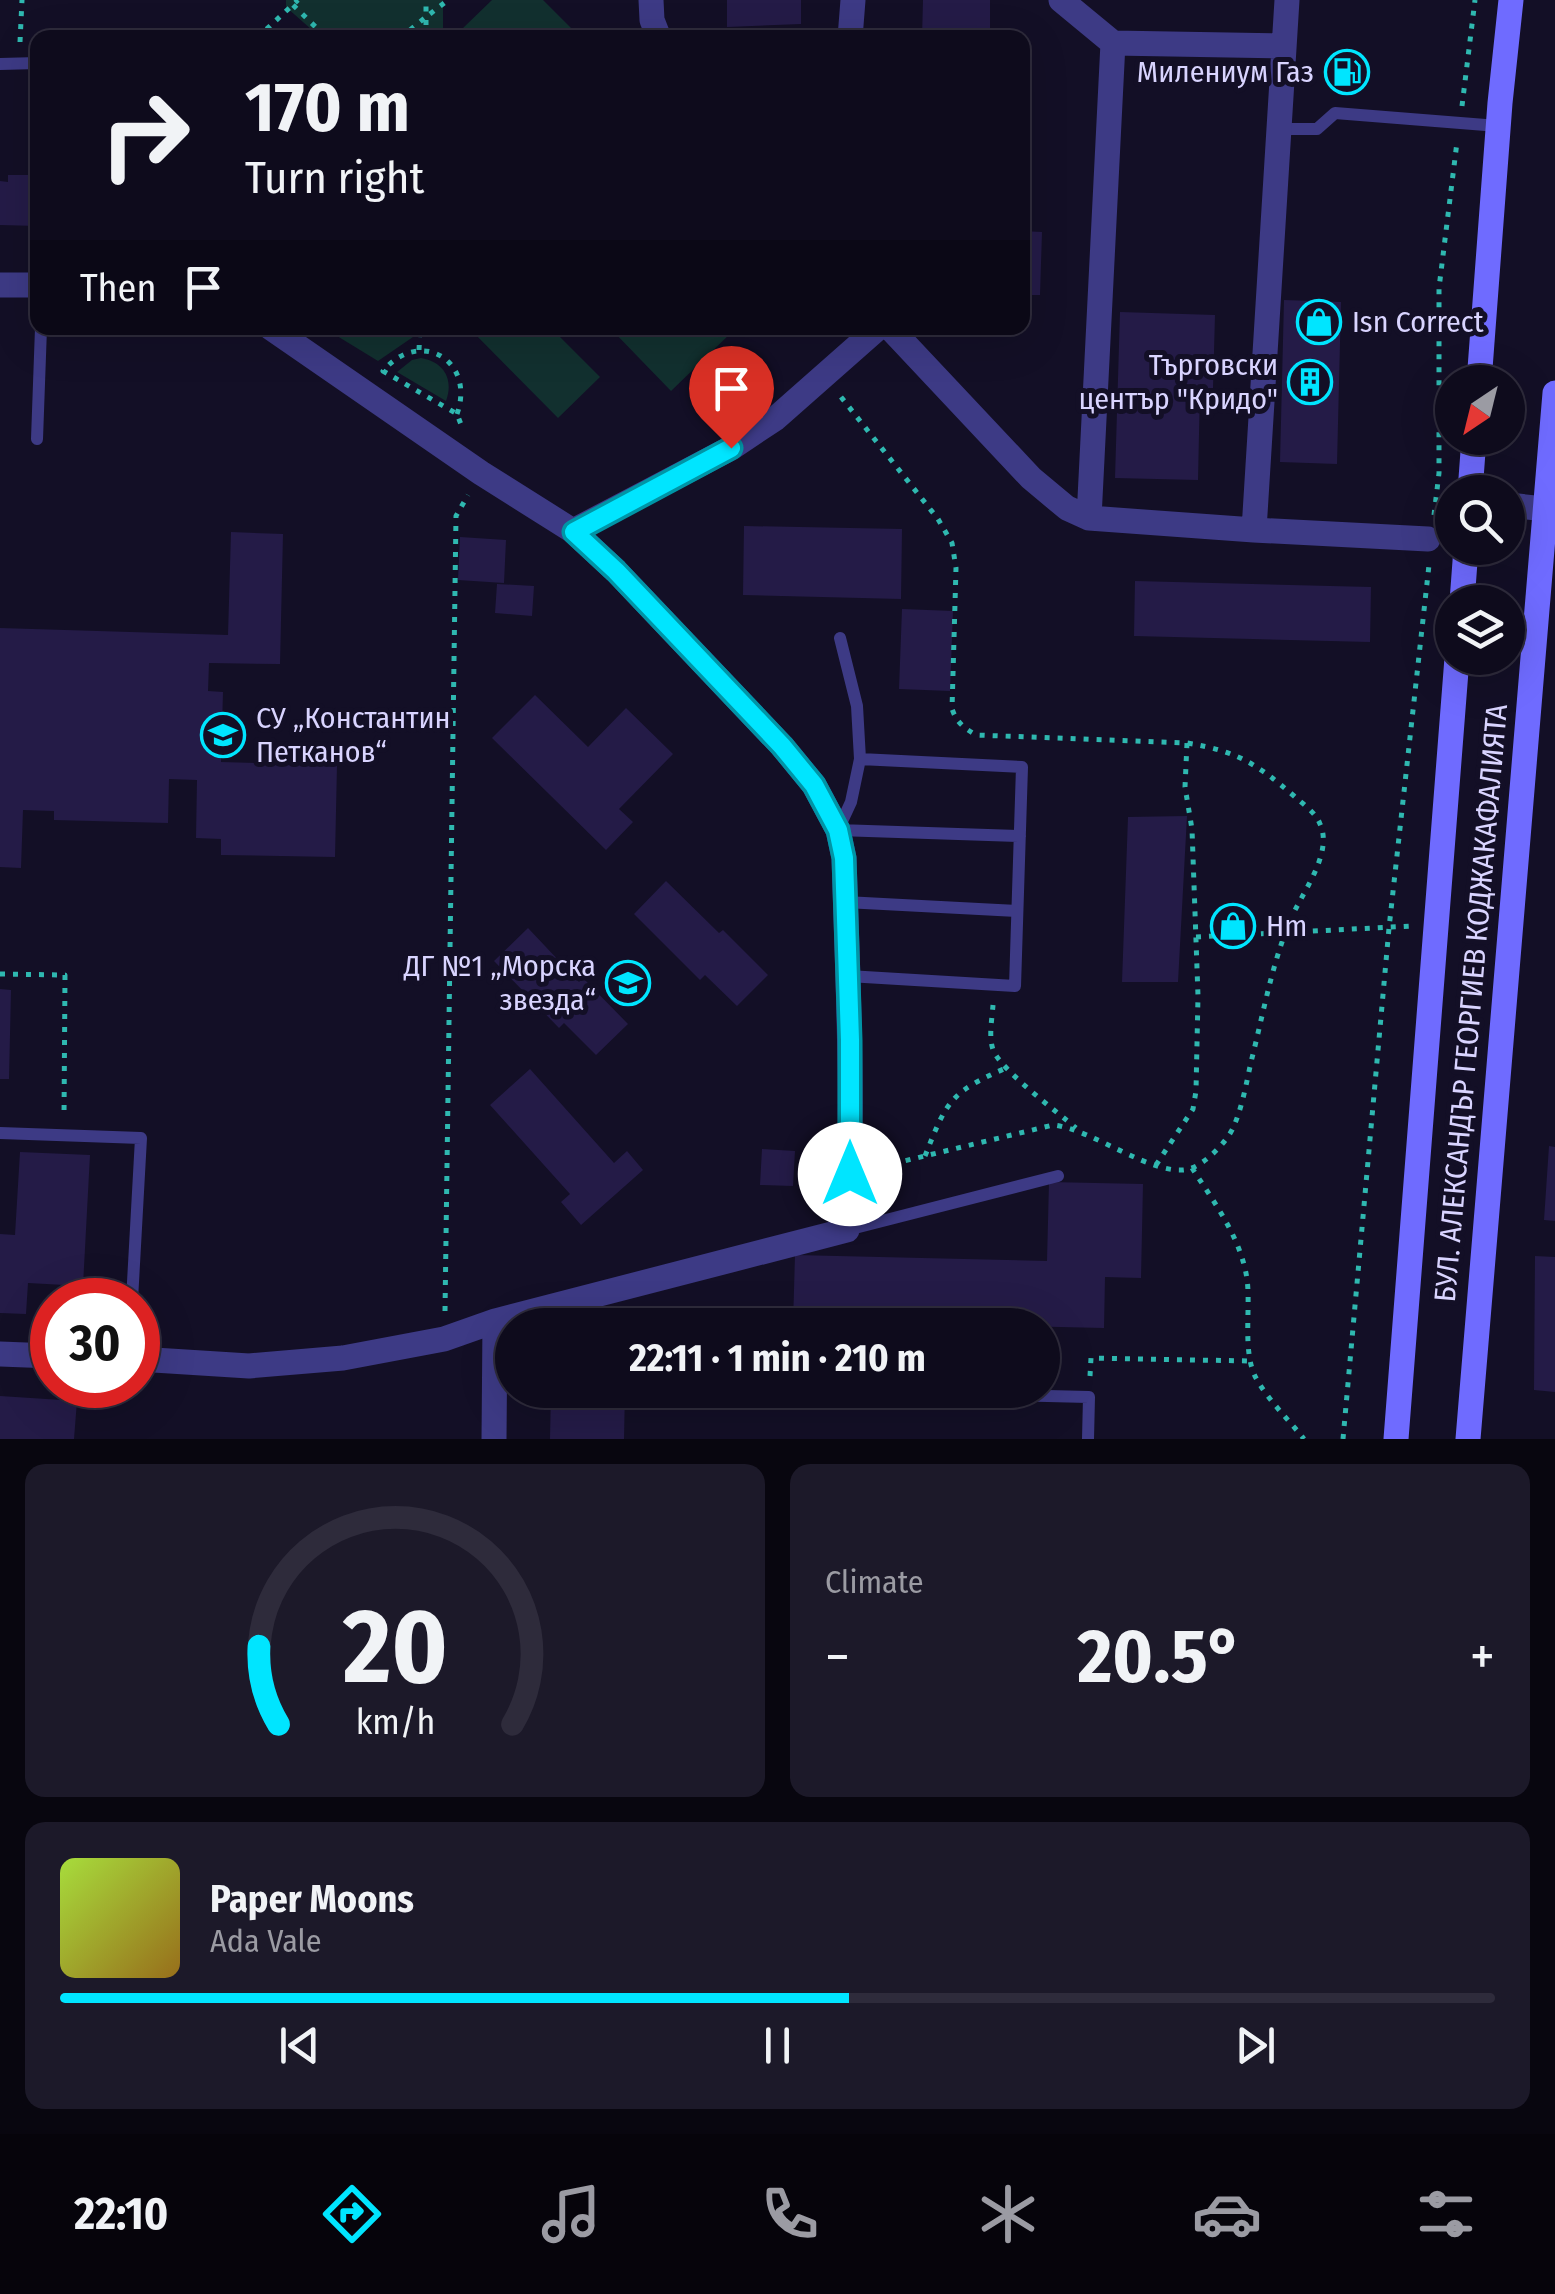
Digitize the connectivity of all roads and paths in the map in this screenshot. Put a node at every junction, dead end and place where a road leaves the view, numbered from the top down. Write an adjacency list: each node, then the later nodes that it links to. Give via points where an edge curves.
1 (22, 0): 22 (path)
2 (426, 0): 11 (path)
3 (448, 0): 11 (path)
4 (650, 0): 16 (street)
5 (853, 0): 17 (street)
6 (1061, 0): 18 (street)
7 (1287, 0): 19 (street)
8 (1475, 0): 23 (path)
9 (1510, 0): 24 (main road)
10 (296, 3): 12 (path); 13 (path)
11 (426, 17): 14 (path); 15 (path)
12 (266, 30)
13 (321, 30)
14 (410, 30)
15 (426, 30)
16 (656, 30)
17 (851, 30)
18 (1112, 43): 19 (street); 43 (street)
19 (1282, 46): 25 (street)
20 (30, 63): 22 (lane)
21 (0, 64): 22 (lane)
22 (20, 64)
23 (1460, 122): 24 (lane); 25 (lane, via 1334,113 1317,130); 46 (path, via 1439,288 1439,473)
24 (1498, 126): 34 (main road)
25 (1279, 129): 44 (street)
26 (0, 285): 27 (street)
27 (30, 285)
28 (41, 335): 39 (lane)
29 (282, 335): 40 (street)
30 (420, 335): 33 (path)
31 (870, 335): 35 (street)
32 (897, 335): 43 (street, via 1030,478)
33 (419, 350): 37 (path, via 434,352 456,371 462,385); 37 (path, via 405,352 383,370)
34 (1479, 365)
35 (824, 375): 45 (street, via 731,448); 49 (path, via 952,543 956,720 976,734)
36 (1555, 393): 42 (main road, БУЛ. АЛЕКСАНДЪР ГЕОРГИЕВ КОДЖАКАФАЛИЯТА)
37 (457, 414): 38 (path)
38 (463, 429)
39 (37, 439)
40 (481, 473): 45 (street); 75 (path, via 456,516)
41 (1525, 507): 42 (street)
42 (1550, 509): 88 (main road, БУЛ. АЛЕКСАНДЪР ГЕОРГИЕВ КОДЖАКАФАЛИЯТА)
43 (1089, 518): 44 (street)
44 (1254, 530): 46 (street)
45 (574, 532): 51 (street, via 782,746)
46 (1430, 540): 56 (path)
47 (840, 638): 50 (lane, via 857,706)
48 (1457, 675): 55 (main road, БУЛ. АЛЕКСАНДЪР ГЕОРГИЕВ КОДЖАКАФАЛИЯТА)
49 (1188, 743): 57 (path, via 1246,759 1320,823 1322,854); 58 (path)
50 (860, 759): 51 (lane); 52 (lane, via 1022,767)
51 (838, 830): 52 (lane); 53 (street)
52 (1020, 836): 54 (lane)
53 (846, 902): 54 (lane); 60 (street)
54 (1017, 911): 61 (lane, via 1015,986)
55 (1436, 925): 56 (path); 87 (main road, БУЛ. АЛЕКСАНДЪР ГЕОРГИЕВ КОДЖАКАФАЛИЯТА)
56 (1389, 928): 57 (path); 86 (path)
57 (1286, 933): 58 (path); 68 (path, via 1231,1133)
58 (1196, 937): 67 (path, via 1193,1110)
59 (0, 974): 65 (path, via 65,975)
60 (848, 976): 61 (lane); 69 (street)
61 (994, 984): 62 (path, via 991,1041)
62 (1006, 1068): 63 (path); 66 (path, via 955,1097)
63 (1078, 1130): 66 (path, via 1041,1126); 67 (path)
64 (0, 1133): 65 (lane)
65 (64, 1135): 72 (lane, via 141,1138)
66 (925, 1156): 69 (path)
67 (1156, 1166): 68 (path)
68 (1192, 1168): 79 (path, via 1235,1240 1247,1276)
69 (850, 1174): 71 (street)
70 (1058, 1176): 71 (lane)
71 (847, 1230): 73 (street)
72 (133, 1278)
73 (546, 1308)
74 (495, 1321): 75 (street)
75 (444, 1339): 78 (street, via 344,1358 249,1366)
76 (0, 1354): 77 (street)
77 (30, 1355)
78 (160, 1361)
79 (1249, 1361): 82 (path, via 1090,1358); 85 (path)
80 (495, 1380): 83 (street)
81 (1060, 1396): 82 (lane)
82 (1089, 1397): 84 (lane)
83 (494, 1439)
84 (1088, 1439)
85 (1304, 1439)
86 (1343, 1439)
87 (1396, 1439)
88 (1468, 1439)

